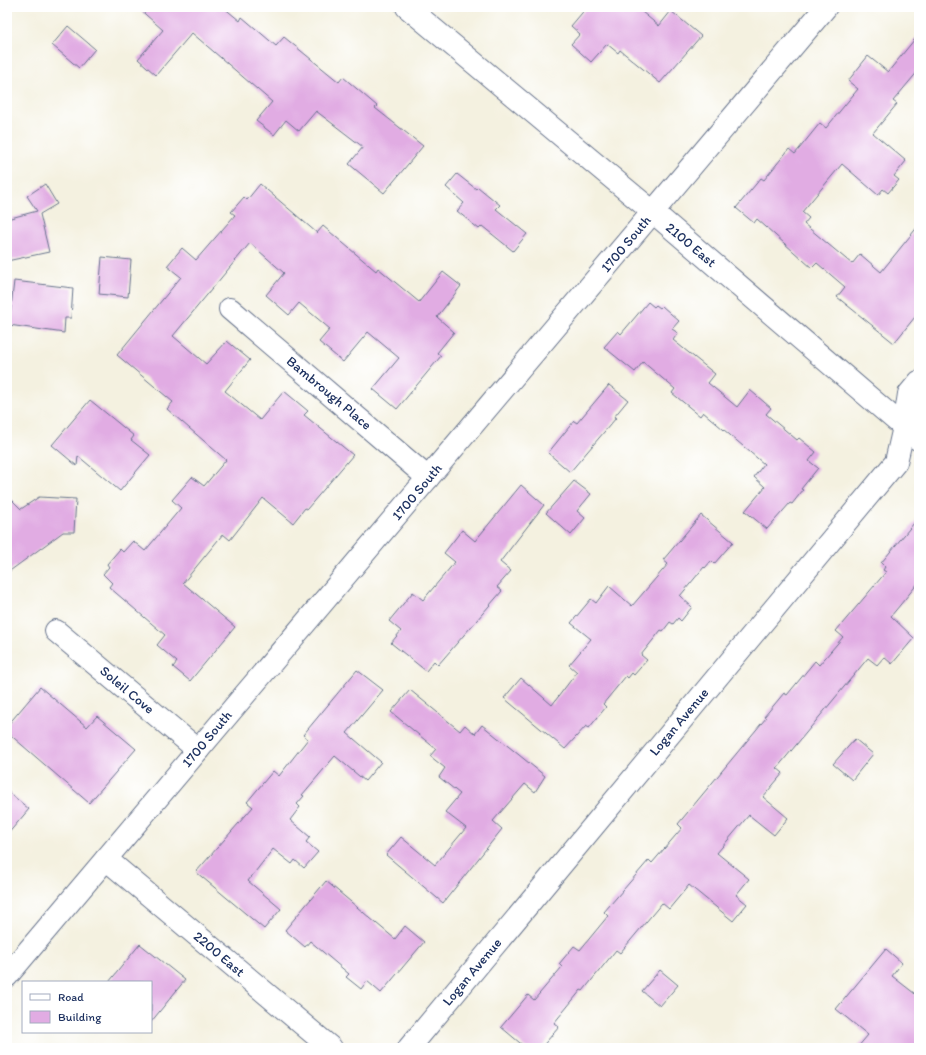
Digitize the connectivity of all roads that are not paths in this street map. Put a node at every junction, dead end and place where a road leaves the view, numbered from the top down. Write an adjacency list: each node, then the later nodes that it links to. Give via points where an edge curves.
1 (407, 7): 3 (street, 2100 East)
2 (826, 7): 3 (street, 1700 South)
3 (653, 212): 6 (street, 2100 East); 7 (street, 1700 South)
4 (230, 309): 7 (street, Bambrough Place)
5 (919, 382): 6 (street, Logan Avenue, via 909,394)
6 (912, 433): 13 (street, Logan Avenue, via 896,462)
7 (428, 478): 9 (street, 1700 South)
8 (56, 631): 9 (street, Soleil Cove)
9 (198, 750): 10 (street, 1700 South)
10 (106, 859): 11 (street, 1700 South); 12 (street, 2200 East)
11 (7, 976)
12 (331, 1048)
13 (409, 1048)

